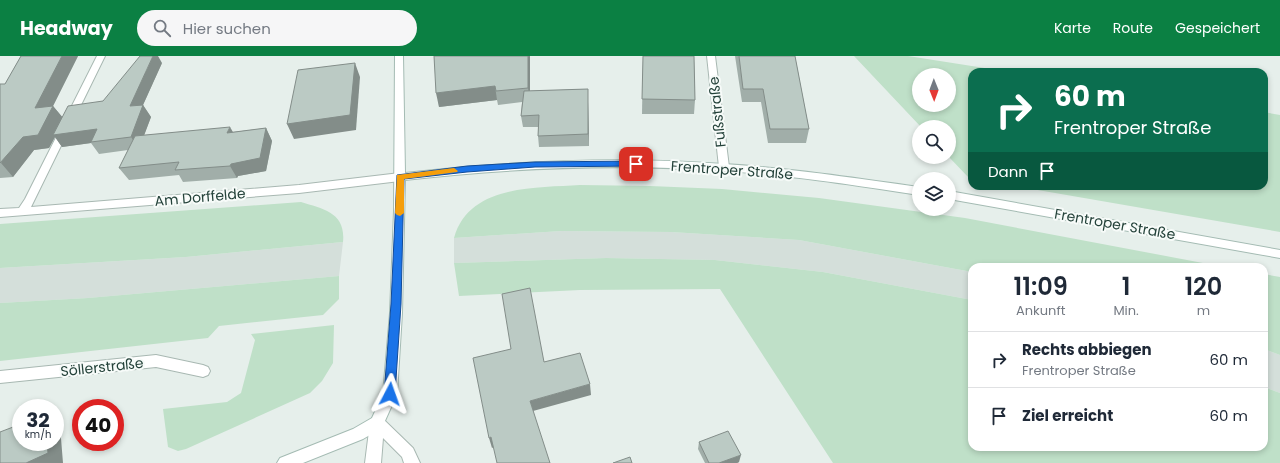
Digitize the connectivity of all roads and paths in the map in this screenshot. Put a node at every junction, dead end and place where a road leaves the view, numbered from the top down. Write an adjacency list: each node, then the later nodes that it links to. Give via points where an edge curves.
1 (101, 56): 8 (street)
2 (399, 56): 5 (street)
3 (711, 56): 4 (street, Fußstraße)
4 (724, 167): 5 (street, Frentroper Straße, via 650,164 535,165 467,169); 6 (street, Frentroper Straße, via 848,180)
5 (400, 177): 8 (street, Am Dorffelde, via 299,189); 13 (street, via 390,394)
6 (912, 190)
7 (956, 196): 10 (street, Frentroper Straße)
8 (22, 212): 9 (street, Am Dorffelde)
9 (0, 214)
10 (1280, 254)
11 (203, 371): 12 (street, Söllerstraße, via 156,361)
12 (0, 377)
13 (377, 423): 14 (street, via 358,434); 15 (street); 16 (street, via 408,453)
14 (284, 463)
15 (373, 463)
16 (412, 463)

